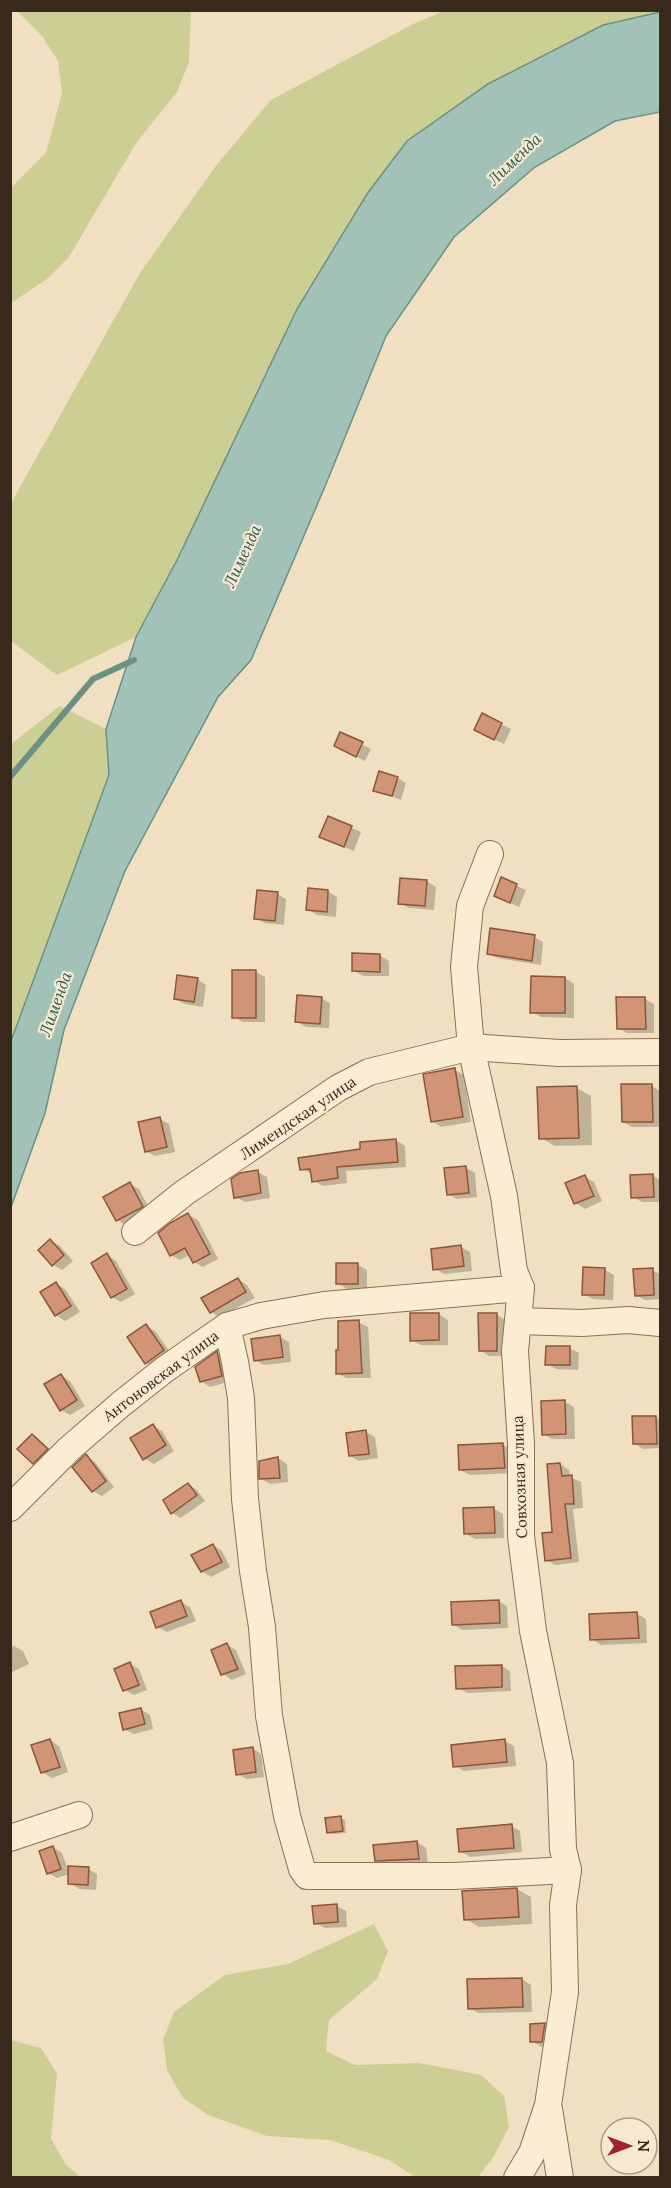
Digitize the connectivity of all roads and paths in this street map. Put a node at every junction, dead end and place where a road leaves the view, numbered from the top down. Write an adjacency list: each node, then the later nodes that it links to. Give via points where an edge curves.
1 (490, 854): 2 (street, Совхозная улица, via 469,916 464,967)
2 (471, 1047): 3 (street, Лимендская улица, via 560,1053); 4 (street, Лимендская улица, via 369,1072 338,1088 184,1193); 5 (street, Совхозная улица, via 504,1196 514,1271)
3 (660, 1052)
4 (135, 1232)
5 (521, 1288): 6 (street, Совхозная улица); 8 (street, Антоновская улица, via 324,1305)
6 (518, 1321): 7 (street); 12 (street, Совхозная улица, via 515,1351 521,1536 533,1631 560,1763 563,1849)
7 (660, 1323)
8 (226, 1326): 9 (street, Антоновская улица, via 121,1404); 12 (street, via 241,1398 245,1499 269,1716 287,1816 302,1869 307,1876 454,1876)
9 (10, 1508)
10 (79, 1815): 11 (street)
11 (10, 1838)
12 (568, 1870): 13 (street, Совхозная улица, via 563,1905 565,1992)
13 (548, 2105): 14 (street, Совхозная улица, via 532,2153); 15 (street, Совхозная улица)
14 (517, 2178)
15 (560, 2178)

